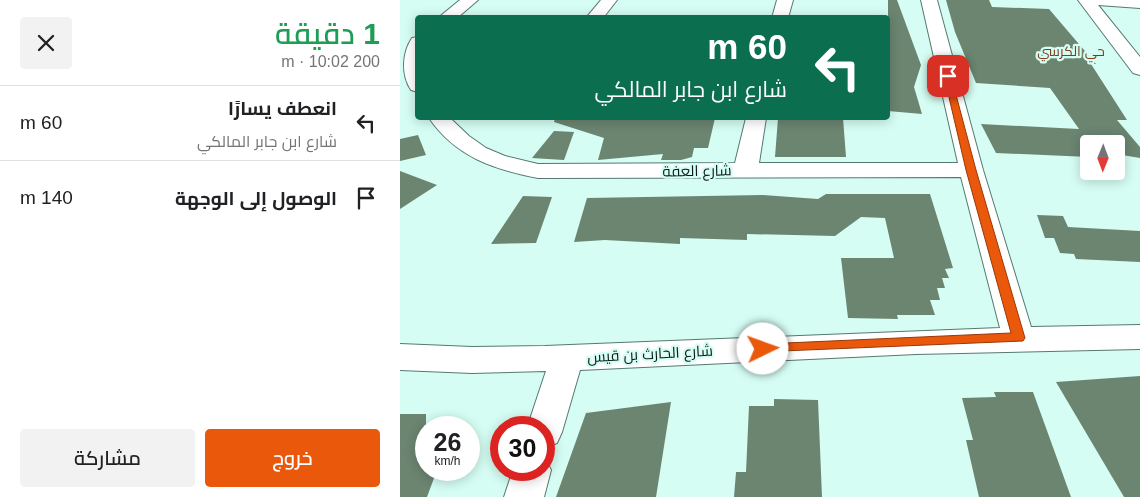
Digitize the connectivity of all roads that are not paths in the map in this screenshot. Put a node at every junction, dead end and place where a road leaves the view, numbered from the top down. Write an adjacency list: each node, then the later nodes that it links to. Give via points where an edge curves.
1 (470, 0): 7 (street)
2 (609, 0): 8 (street)
3 (785, 0): 9 (street)
4 (929, 0): 18 (street)
5 (1087, 0): 6 (street); 11 (street)
6 (1140, 4)
7 (450, 15)
8 (596, 15)
9 (781, 15)
10 (415, 50): 12 (street, via 412,57)
11 (1140, 69)
12 (415, 72)
13 (415, 97): 14 (street)
14 (400, 100)
15 (442, 120): 17 (street, شارع العفة, via 462,142 477,152 501,163 538,171 613,173)
16 (756, 120): 17 (street)
17 (746, 169): 18 (street, شارع العفة)
18 (971, 170): 20 (street)
19 (1140, 337): 20 (street, شارع الحارث بن قيس)
20 (1019, 338): 22 (street, شارع الحارث بن قيس)
21 (400, 356): 22 (street, شارع الحارث بن قيس, via 429,359)
22 (567, 358): 23 (street)
23 (549, 416)
24 (529, 481): 25 (street)
25 (524, 497)

